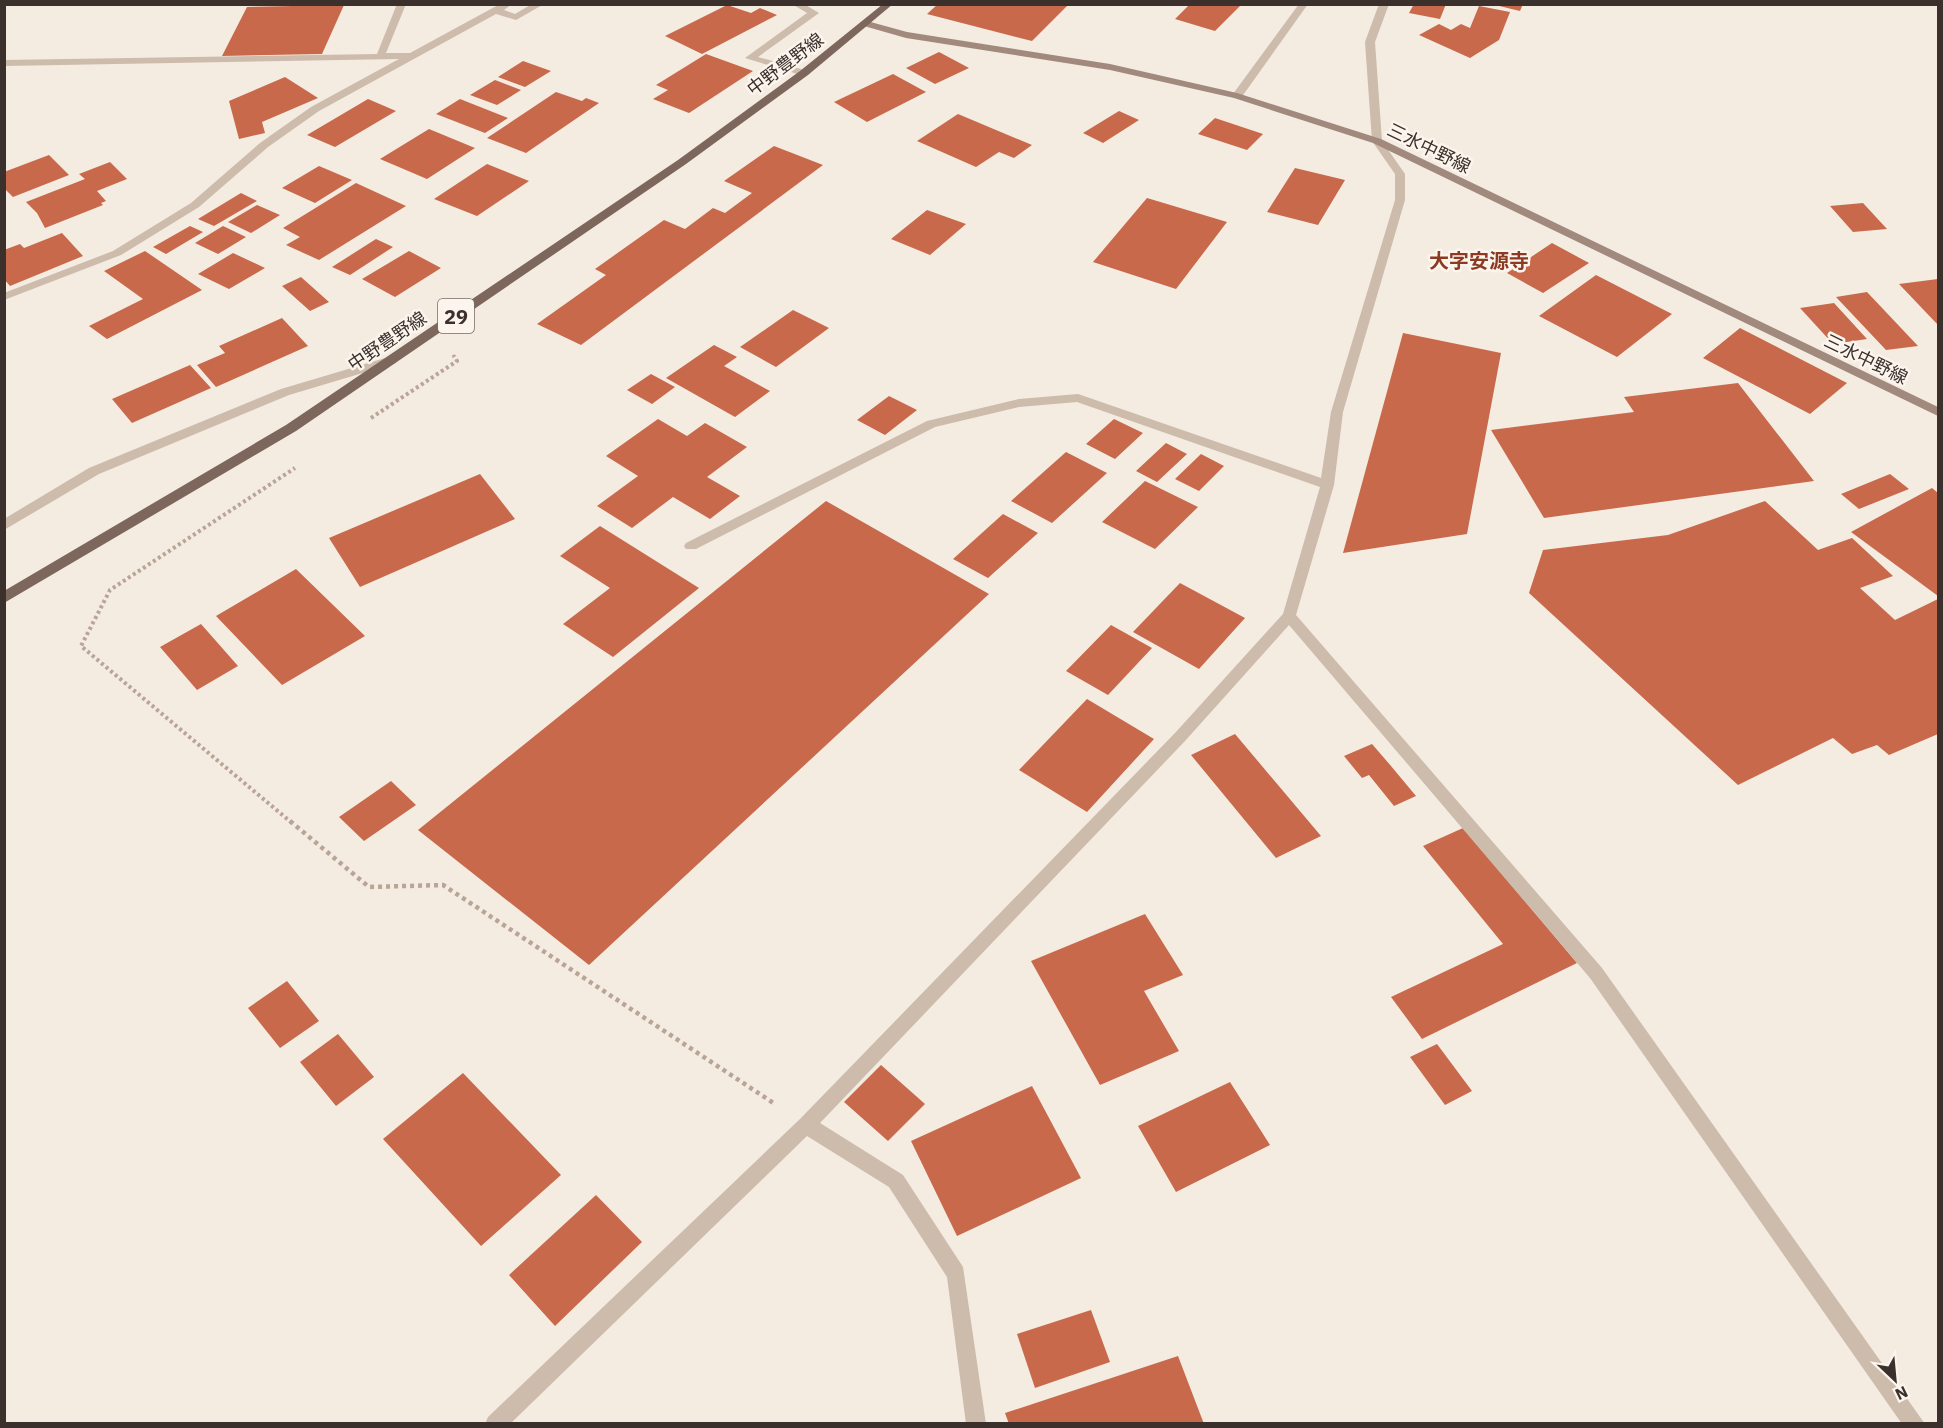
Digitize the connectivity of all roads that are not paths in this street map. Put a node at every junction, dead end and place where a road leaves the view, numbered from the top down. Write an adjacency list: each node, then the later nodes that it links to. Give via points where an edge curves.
1 (402, 4): 11 (street)
2 (508, 4): 8 (street)
3 (540, 4): 8 (street, via 516,17)
4 (796, 4): 13 (street, via 814,13 750,58)
5 (889, 4): 9 (main road, 中野豊野線 / 29)
6 (1304, 4): 14 (street)
7 (1384, 4): 15 (street, via 1370,42)
8 (496, 11): 10 (street)
9 (867, 24): 13 (main road, 中野豊野線 / 29); 14 (main road, 三水中野線, via 906,35 1110,67)
10 (413, 56): 11 (street); 16 (street, via 315,109 264,145 195,205 117,253)
11 (380, 57): 12 (street)
12 (4, 63)
13 (804, 73): 17 (main road, 中野豊野線 / 29, via 682,162)
14 (1237, 96): 15 (main road, 三水中野線)
15 (1377, 141): 18 (main road, 三水中野線); 19 (street, via 1400,174 1400,200 1337,412)
16 (4, 297)
17 (392, 360): 20 (street, via 285,392 104,466); 22 (main road, 中野豊野線 / 29, via 291,428)
18 (1938, 412)
19 (1327, 485): 21 (street, via 1078,398 1018,403 931,424); 23 (street)
20 (4, 525)
21 (691, 546)
22 (4, 598)
23 (1289, 616): 24 (street, via 1180,737); 27 (street, via 1596,973)
24 (806, 1125): 25 (street); 26 (street, via 896,1181 956,1274)
25 (495, 1424)
26 (976, 1424)
27 (1915, 1424)

